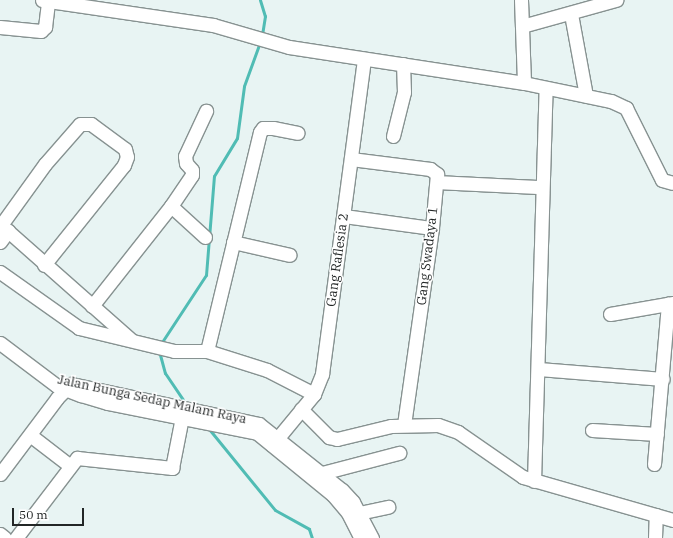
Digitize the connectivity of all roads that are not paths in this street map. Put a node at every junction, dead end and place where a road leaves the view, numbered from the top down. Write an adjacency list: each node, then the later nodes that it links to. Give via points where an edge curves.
1 (45, 0): 6 (street, via 45,27 41,31); 7 (street, via 213,25 275,44)
2 (521, 0): 5 (street)
3 (616, 0): 4 (street)
4 (571, 14): 5 (street); 11 (street)
5 (522, 26): 9 (street)
6 (0, 27)
7 (364, 59): 8 (street); 15 (street, Gang Raflesia 2)
8 (403, 64): 9 (street); 14 (street, via 404,92)
9 (524, 83): 10 (street)
10 (546, 88): 11 (street); 18 (street)
11 (586, 96): 17 (street, via 612,101 626,108 662,180)
12 (206, 111): 19 (street, via 185,156 192,175)
13 (298, 133): 25 (street, via 273,128 263,128 260,132)
14 (393, 136)
15 (351, 159): 16 (street, via 434,170); 20 (street, Gang Raflesia 2)
16 (437, 182): 18 (street); 22 (street, Gang Swadaya 1)
17 (673, 182)
18 (541, 187): 35 (street)
19 (171, 206): 23 (street); 30 (street)
20 (344, 216): 22 (street); 38 (street, Gang Raflesia 2, via 322,374)
21 (3, 226): 24 (street); 27 (street); 27 (street, via 45,164 80,124 91,124 124,149 127,157 124,165)
22 (432, 228): 41 (street, Gang Swadaya 1)
23 (205, 237)
24 (0, 242)
25 (233, 242): 26 (street); 34 (street)
26 (290, 255)
27 (44, 265): 30 (street)
28 (0, 272): 32 (street, via 74,326)
29 (670, 303): 31 (street); 36 (street)
30 (92, 306): 32 (street)
31 (610, 314)
32 (134, 342): 34 (street, via 174,351)
33 (0, 343): 37 (street, Jalan Bunga Sedap Malam Raya)
34 (207, 351): 38 (street, via 267,370)
35 (539, 369): 36 (street); 51 (street)
36 (663, 379): 43 (street)
37 (60, 386): 40 (street, Jalan Bunga Sedap Malam Raya, via 107,403); 44 (street)
38 (314, 394): 39 (street, Gang Raflesia 2)
39 (301, 409): 41 (street, via 333,438); 45 (street, Gang Raflesia 2)
40 (185, 414): 45 (street, Jalan Bunga Sedap Malam Raya, via 257,433); 45 (street, Jalan Bunga Sedap Malam Raya, via 202,411 252,422); 48 (street, via 174,464 170,469 83,457 76,458)
41 (404, 425): 51 (street, via 438,425 458,432 514,472)
42 (592, 430): 43 (street)
43 (657, 434): 47 (street)
44 (30, 435): 48 (street); 49 (street)
45 (275, 441): 50 (street, Jalan Bunga Sedap Malam Raya); 59 (street, Jalan Bunga Sedap Malam Raya, via 333,495 348,513)
46 (399, 453): 50 (street)
47 (654, 464)
48 (69, 465): 58 (street)
49 (1, 470)
50 (322, 473): 53 (street, Jalan Bunga Sedap Malam Raya, via 342,490)
51 (534, 481): 54 (street)
52 (388, 506): 53 (street)
53 (359, 513): 60 (street, Jalan Bunga Sedap Malam Raya)
54 (656, 515): 55 (street); 61 (street)
55 (673, 520)
56 (0, 534): 57 (street)
57 (5, 538)
58 (16, 538)
59 (361, 538)
60 (372, 538)
61 (655, 538)

